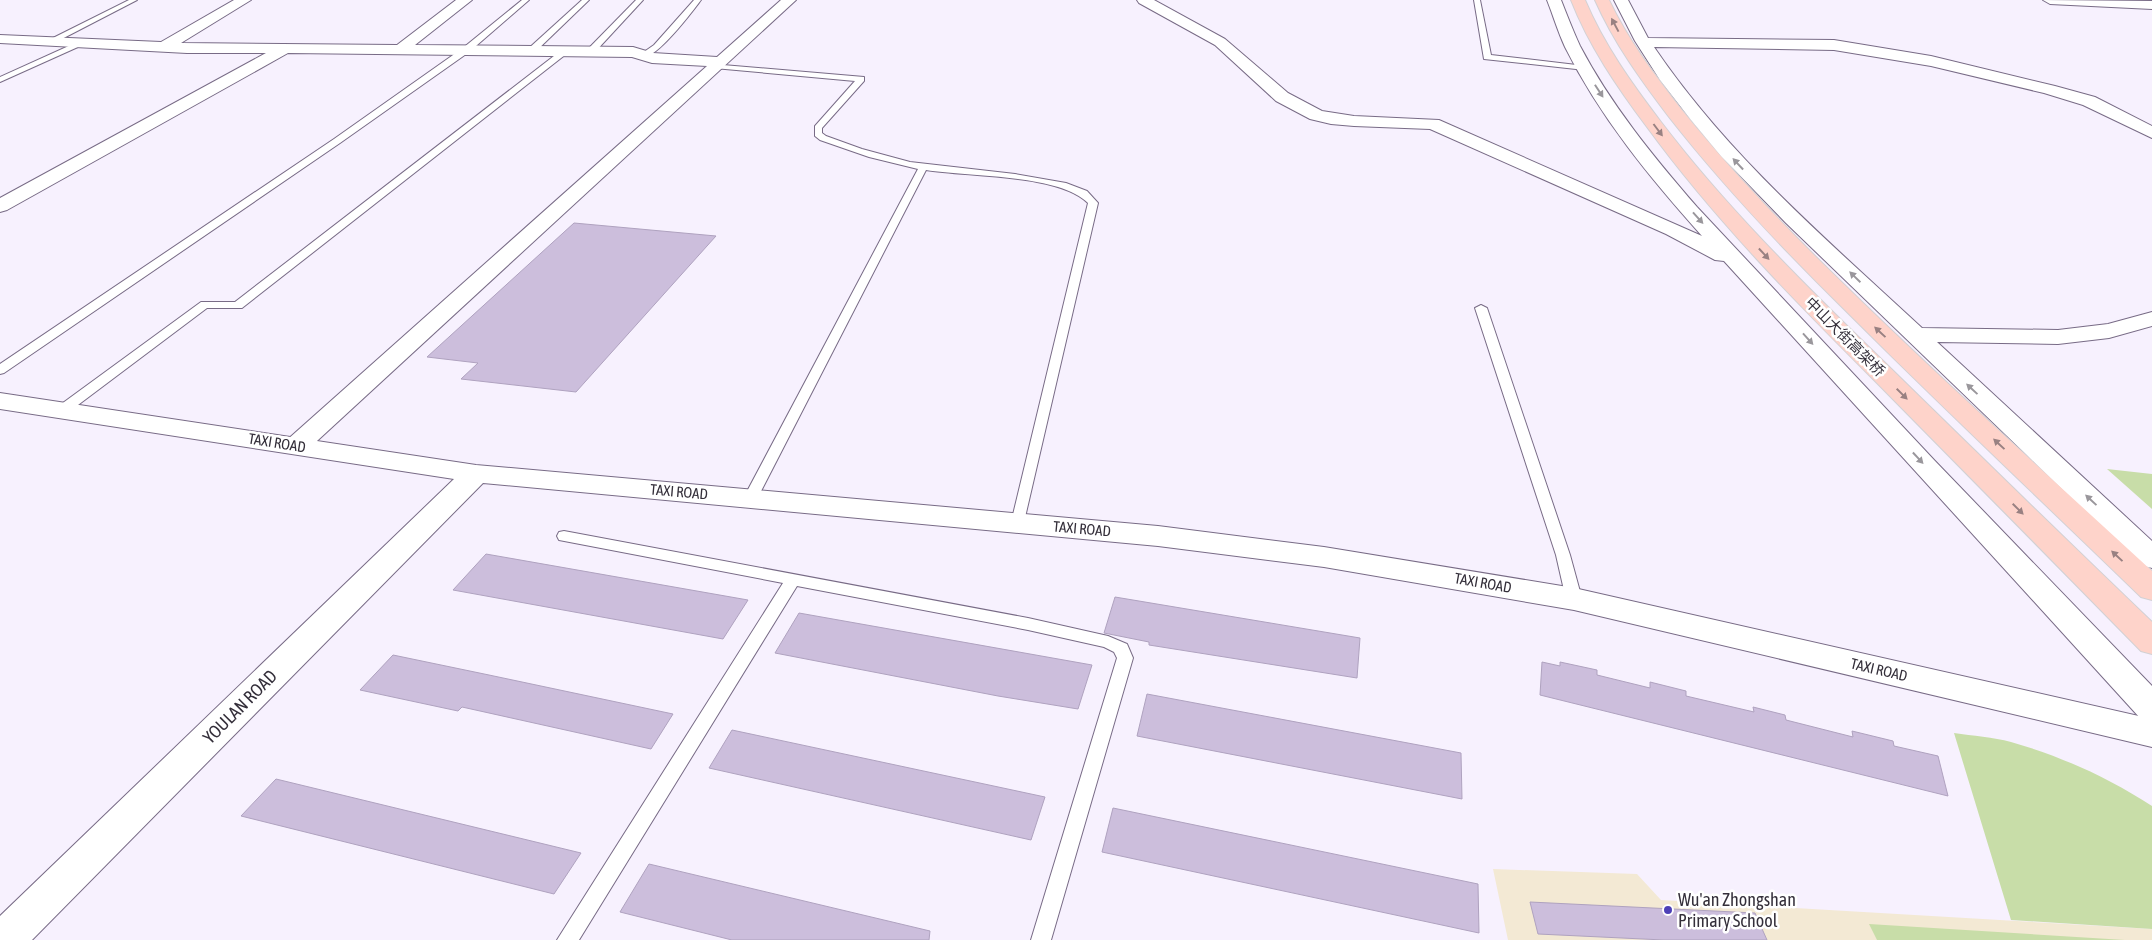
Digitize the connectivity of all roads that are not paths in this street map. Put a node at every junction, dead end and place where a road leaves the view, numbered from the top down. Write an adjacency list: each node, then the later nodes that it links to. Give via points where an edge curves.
1 (134, 0): 18 (lane)
2 (244, 0): 21 (street)
3 (465, 0): 23 (street)
4 (526, 0): 24 (lane)
5 (586, 0): 25 (lane)
6 (640, 0): 27 (lane)
7 (698, 0): 28 (lane, via 657,47)
8 (789, 0): 29 (street)
9 (1144, 0): 35 (street, via 1220,42 1282,97 1316,114 1354,121 1432,124)
10 (1477, 0): 30 (lane, via 1487,57)
11 (1554, 0): 30 (street)
12 (1578, 0): 51 (main road, 中山大街高架桥, one-way to 51, via 1590,28 1623,82 1725,212 1826,319)
13 (1602, 0): 49 (main road, 中山大街高架桥, one-way to 13, via 1865,318 1760,212 1716,164 1652,83 1616,30)
14 (1621, 0): 20 (street)
15 (2050, 0): 16 (street)
16 (2152, 6)
17 (0, 39): 18 (street)
18 (51, 41): 19 (street)
19 (84, 42): 21 (street); 31 (lane)
20 (1644, 42): 32 (street, via 1834,45 1931,61 2049,88 2090,101); 38 (street, one-way to 20, via 1751,178 1683,99)
21 (165, 46): 22 (street)
22 (285, 49): 23 (street); 34 (street)
23 (400, 50): 24 (street)
24 (466, 50): 25 (street); 39 (lane)
25 (531, 50): 26 (street)
26 (566, 51): 27 (street); 41 (lane, via 238,306 204,304)
27 (591, 51): 28 (street, via 633,52)
28 (644, 56): 29 (street)
29 (717, 64): 33 (lane, via 860,78 818,128 818,134 838,144); 42 (street)
30 (1585, 68): 35 (street, one-way to 35, via 1660,177)
31 (0, 80)
32 (2152, 133)
33 (924, 168): 44 (lane); 45 (lane, via 1044,181 1078,190 1090,197 1092,203)
34 (0, 206)
35 (1738, 262): 52 (street, one-way to 52)
36 (1481, 308): 50 (lane, via 1563,555)
37 (2152, 319): 38 (street, via 2101,332 2058,337)
38 (1916, 335): 47 (street, one-way to 38)
39 (0, 370)
40 (0, 401): 41 (street, TAXI ROAD)
41 (61, 410): 42 (street, TAXI ROAD)
42 (296, 446): 43 (street, TAXI ROAD)
43 (476, 474): 44 (street, TAXI ROAD); 54 (street, YOULAN ROAD)
44 (750, 499): 45 (street, TAXI ROAD)
45 (1018, 523): 50 (street, TAXI ROAD, via 1158,536 1324,557)
46 (564, 536): 48 (lane)
47 (2152, 558)
48 (793, 580): 55 (lane); 56 (lane, via 1028,624 1108,642 1121,648 1125,658)
49 (2152, 589)
50 (1574, 599): 53 (street, TAXI ROAD)
51 (2152, 642)
52 (2152, 708)
53 (2152, 733)
54 (4, 940)
55 (567, 940)
56 (1040, 940)

